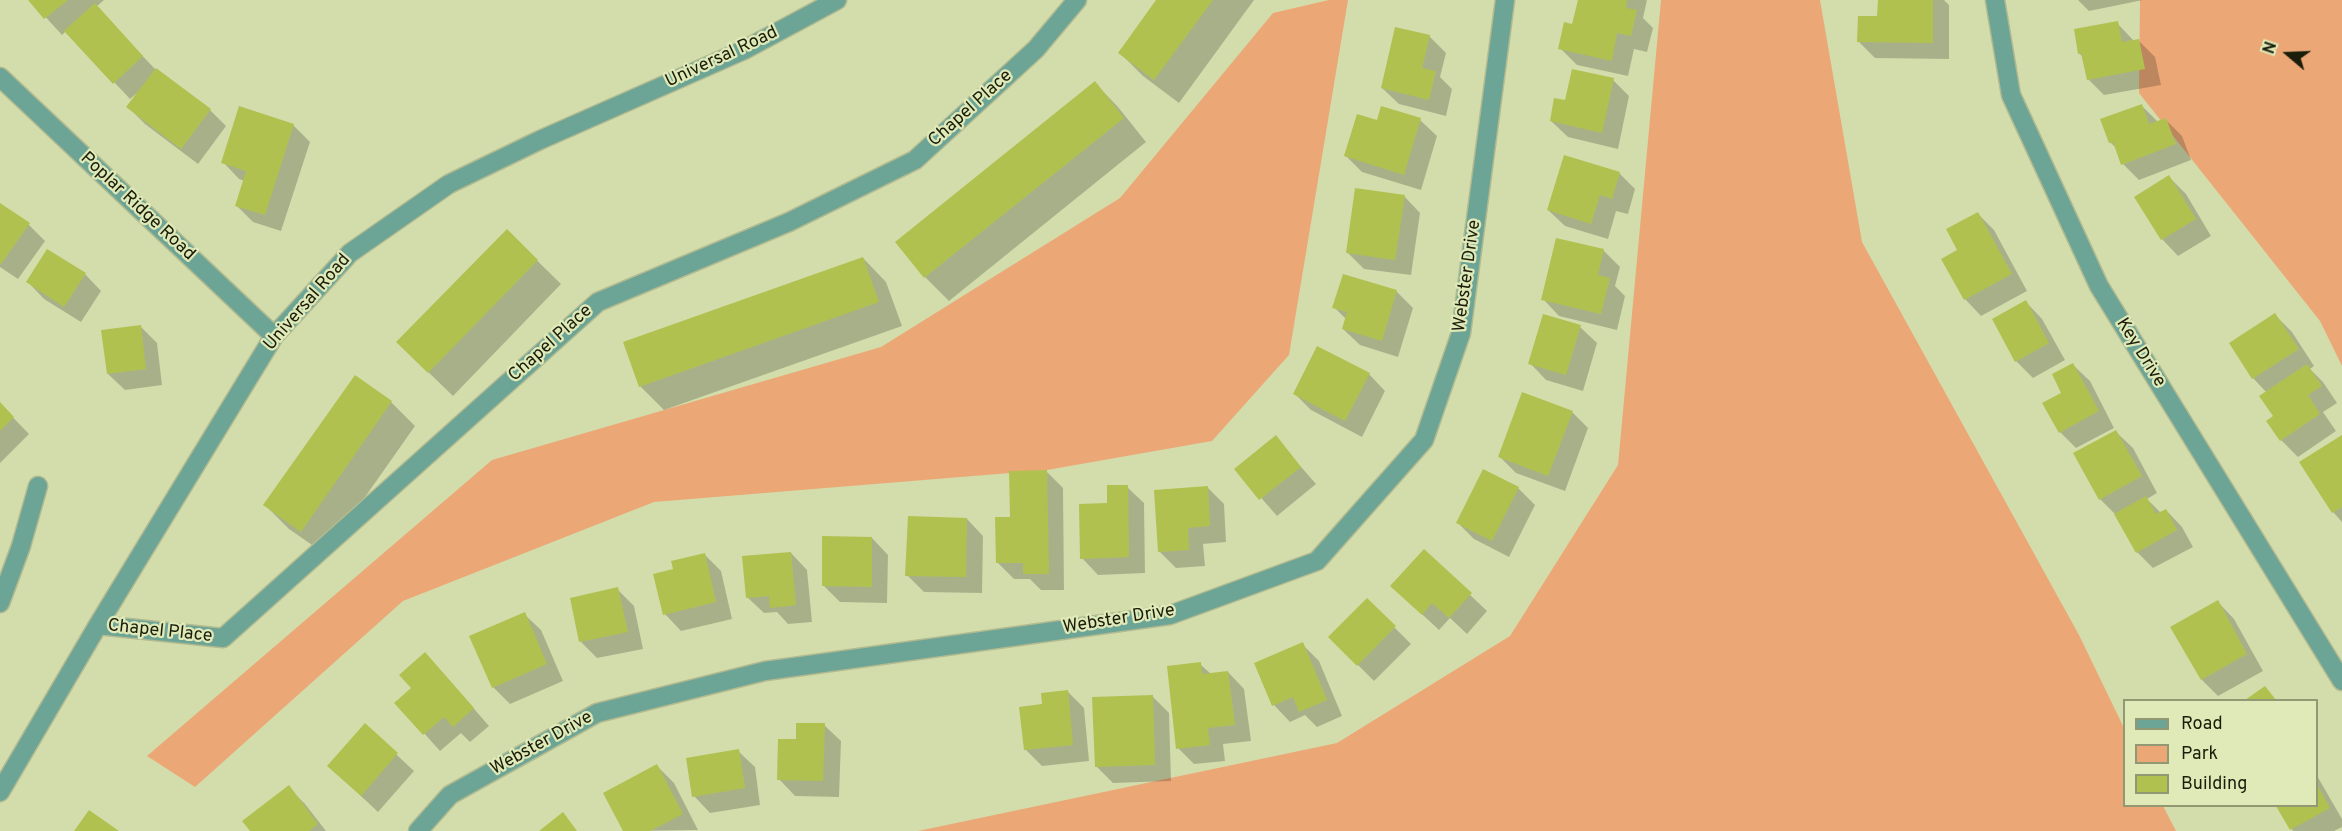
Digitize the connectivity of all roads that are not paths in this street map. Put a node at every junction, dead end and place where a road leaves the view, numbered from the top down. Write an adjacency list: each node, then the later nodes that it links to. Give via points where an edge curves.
1 (837, 0): 6 (street, Universal Road, via 744,51 448,184 350,253)
2 (1077, 0): 9 (street, Chapel Place, via 1036,49 915,160 789,222 598,302 223,638)
3 (1505, 0): 12 (street, Webster Drive, via 1461,333 1424,440 1317,561 1170,615 765,671 597,713 450,795)
4 (1995, 0): 10 (street, Key Drive, via 2011,95 2099,286)
5 (0, 77): 6 (street, Poplar Ridge Road)
6 (274, 336): 9 (street, Universal Road)
7 (38, 486): 8 (street)
8 (0, 603)
9 (98, 625): 11 (street, Universal Road)
10 (2342, 681)
11 (0, 792)
12 (418, 831)

